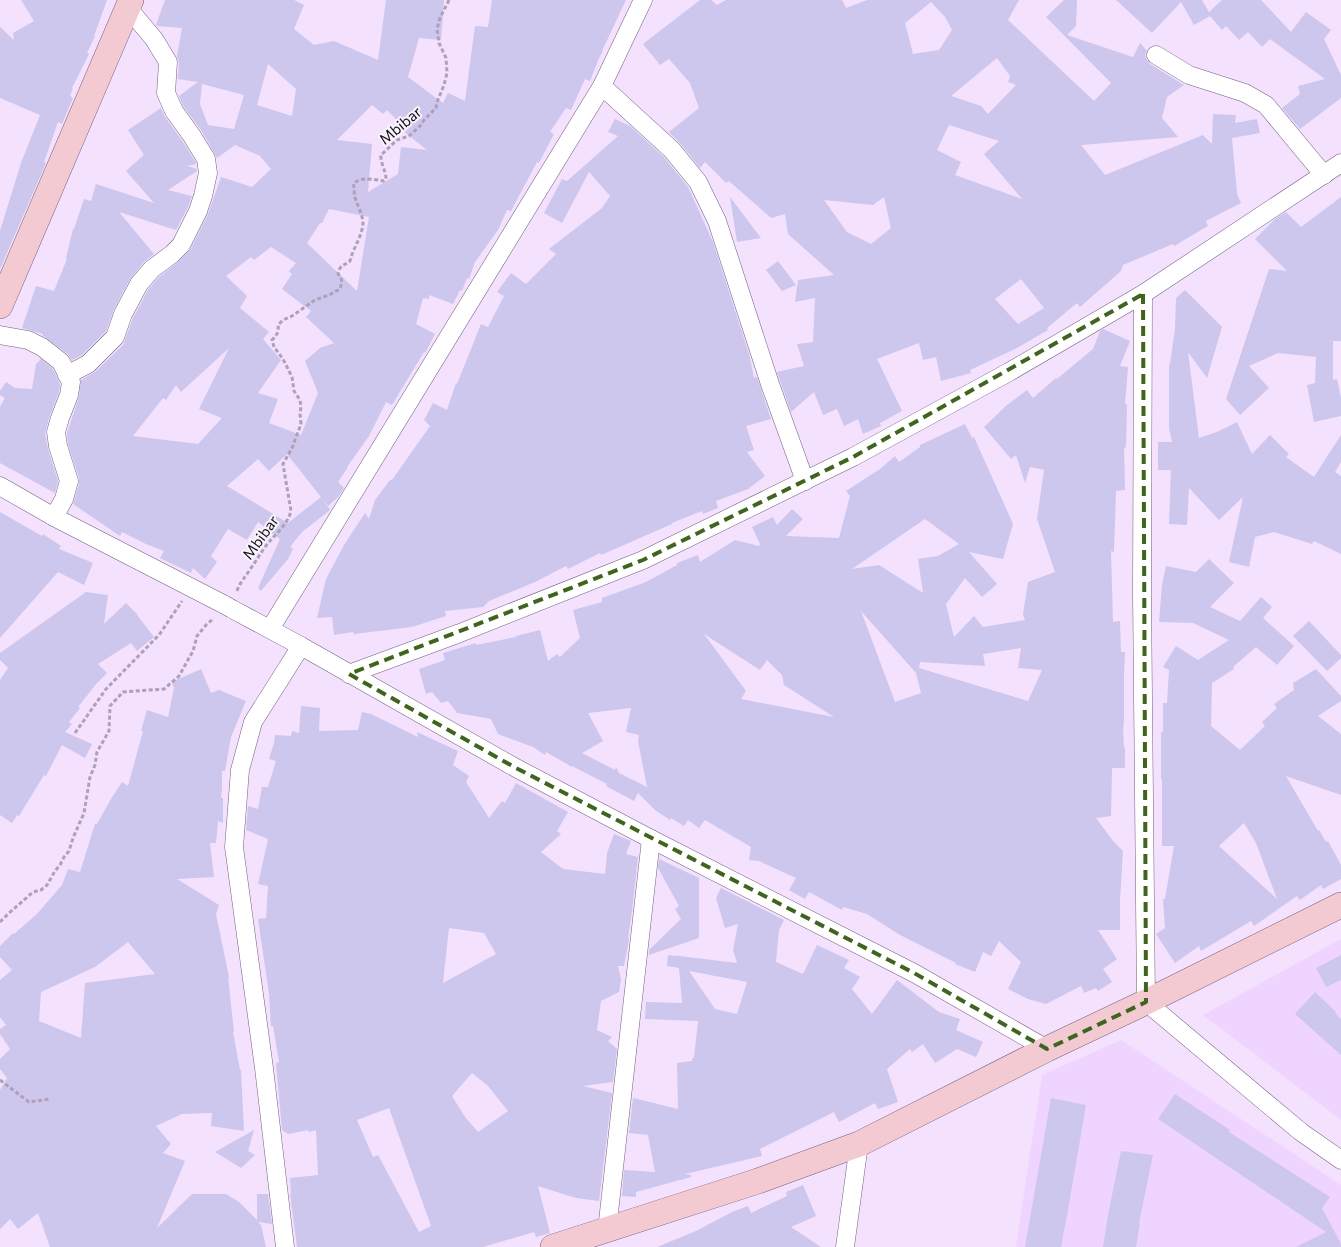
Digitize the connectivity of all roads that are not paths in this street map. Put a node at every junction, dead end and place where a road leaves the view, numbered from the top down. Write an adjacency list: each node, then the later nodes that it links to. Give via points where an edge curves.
1 (643, 0): 4 (street)
2 (130, 4): 8 (street); 10 (street, via 168,62 166,93 206,159 208,172 200,204 180,245 139,284 114,337 88,364)
3 (1156, 55): 6 (street, via 1189,75 1245,93 1266,105)
4 (602, 86): 11 (street, via 672,150 698,182 717,222); 14 (street)
5 (1341, 163): 6 (street)
6 (1324, 175): 7 (street)
7 (1143, 294): 11 (street, via 1009,372); 19 (street)
8 (0, 306)
9 (0, 335): 10 (street, via 28,340 42,347 60,362)
10 (67, 375): 13 (street, via 71,382 70,395 56,432 69,481)
11 (805, 481): 16 (street, via 643,560)
12 (0, 486): 13 (street)
13 (54, 517): 14 (street)
14 (270, 629): 15 (street)
15 (301, 646): 16 (street); 24 (street, via 253,722 240,770 234,847)
16 (350, 674): 17 (street, via 516,768)
17 (651, 839): 20 (street, via 914,973); 23 (street)
18 (1341, 905): 19 (street)
19 (1146, 1002): 20 (street); 22 (street, via 1301,1132)
20 (1047, 1049): 21 (street)
21 (858, 1144): 23 (street, via 758,1181); 26 (street)
22 (1341, 1160)
23 (606, 1230): 25 (street)
24 (284, 1247)
25 (553, 1247)
26 (845, 1247)

